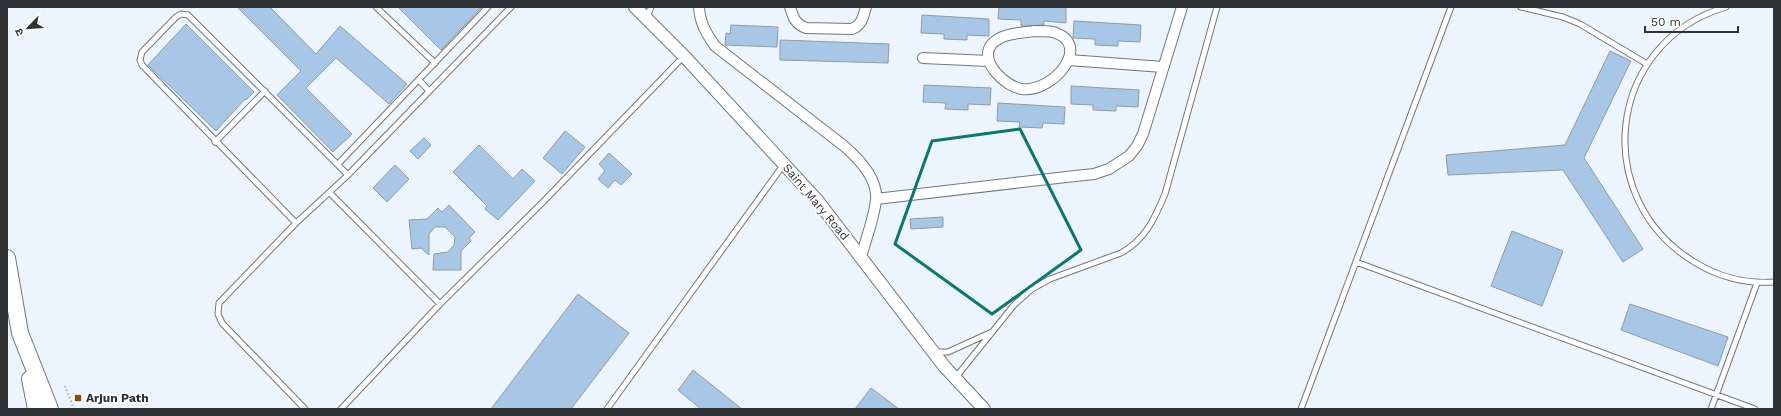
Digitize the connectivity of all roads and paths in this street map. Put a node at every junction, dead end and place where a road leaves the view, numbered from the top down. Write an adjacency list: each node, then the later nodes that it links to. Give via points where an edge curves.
1 (376, 7): 19 (lane)
2 (488, 7): 19 (lane)
3 (511, 7): 24 (lane)
4 (635, 7): 14 (street, Saint Mary Road)
5 (652, 7): 14 (lane)
6 (699, 7): 30 (street, via 700,20 715,46 859,159 872,178)
7 (790, 7): 8 (street, via 793,19 800,26 852,29 858,27)
8 (866, 7)
9 (1182, 7): 21 (street)
10 (1217, 7): 38 (lane, via 1165,194 1156,215 1141,238 1121,253 1050,279 1032,289 1014,305)
11 (1451, 7): 34 (lane)
12 (1521, 7): 20 (lane, via 1563,17 1580,24)
13 (1726, 7): 20 (lane, via 1695,20 1677,32 1661,46)
14 (646, 18): 15 (street, Saint Mary Road)
15 (684, 56): 26 (street, Saint Mary Road); 37 (lane)
16 (923, 58): 18 (street)
17 (1069, 60): 18 (street, via 1063,71 1053,80 1023,89 1005,82); 18 (street, via 1070,47 1063,37 1052,32 1034,31 1006,36 992,45 988,52); 21 (street)
18 (989, 61)
19 (435, 63): 22 (lane)
20 (1648, 64): 36 (lane, via 1636,85 1628,107 1625,131 1629,179 1637,201 1649,222 1683,256 1726,277)
21 (1163, 67): 30 (street, via 1137,146 1129,156 1109,169 1088,175)
22 (419, 80): 24 (lane); 27 (lane)
23 (265, 91): 25 (lane); 25 (lane, via 188,15 181,14 176,17 142,52 142,65); 27 (lane)
24 (430, 92): 28 (lane)
25 (216, 142): 31 (lane)
26 (784, 163): 32 (street, Saint Mary Road, via 817,200); 49 (lane)
27 (338, 164): 28 (lane)
28 (348, 175): 29 (lane)
29 (330, 194): 31 (lane); 37 (lane)
30 (876, 198): 32 (street)
31 (296, 223): 47 (lane, via 219,303 218,314 222,323)
32 (861, 257): 40 (street, Saint Mary Road)
33 (7, 258): 39 (main road)
34 (1356, 262): 43 (lane); 51 (lane)
35 (1774, 282): 36 (lane)
36 (1757, 283): 43 (lane)
37 (440, 304): 48 (lane)
38 (994, 331): 40 (lane, via 948,352); 41 (lane)
39 (20, 333): 44 (main road); 45 (main road)
40 (933, 352): 41 (street, Saint Mary Road)
41 (954, 379): 50 (street, Saint Mary Road)
42 (65, 386): 46 (path)
43 (1716, 395): 52 (lane); 53 (lane)
44 (36, 409)
45 (50, 409)
46 (74, 409)
47 (305, 409)
48 (340, 409)
49 (607, 409)
50 (984, 409)
51 (1301, 409)
52 (1711, 409)
53 (1755, 409)

